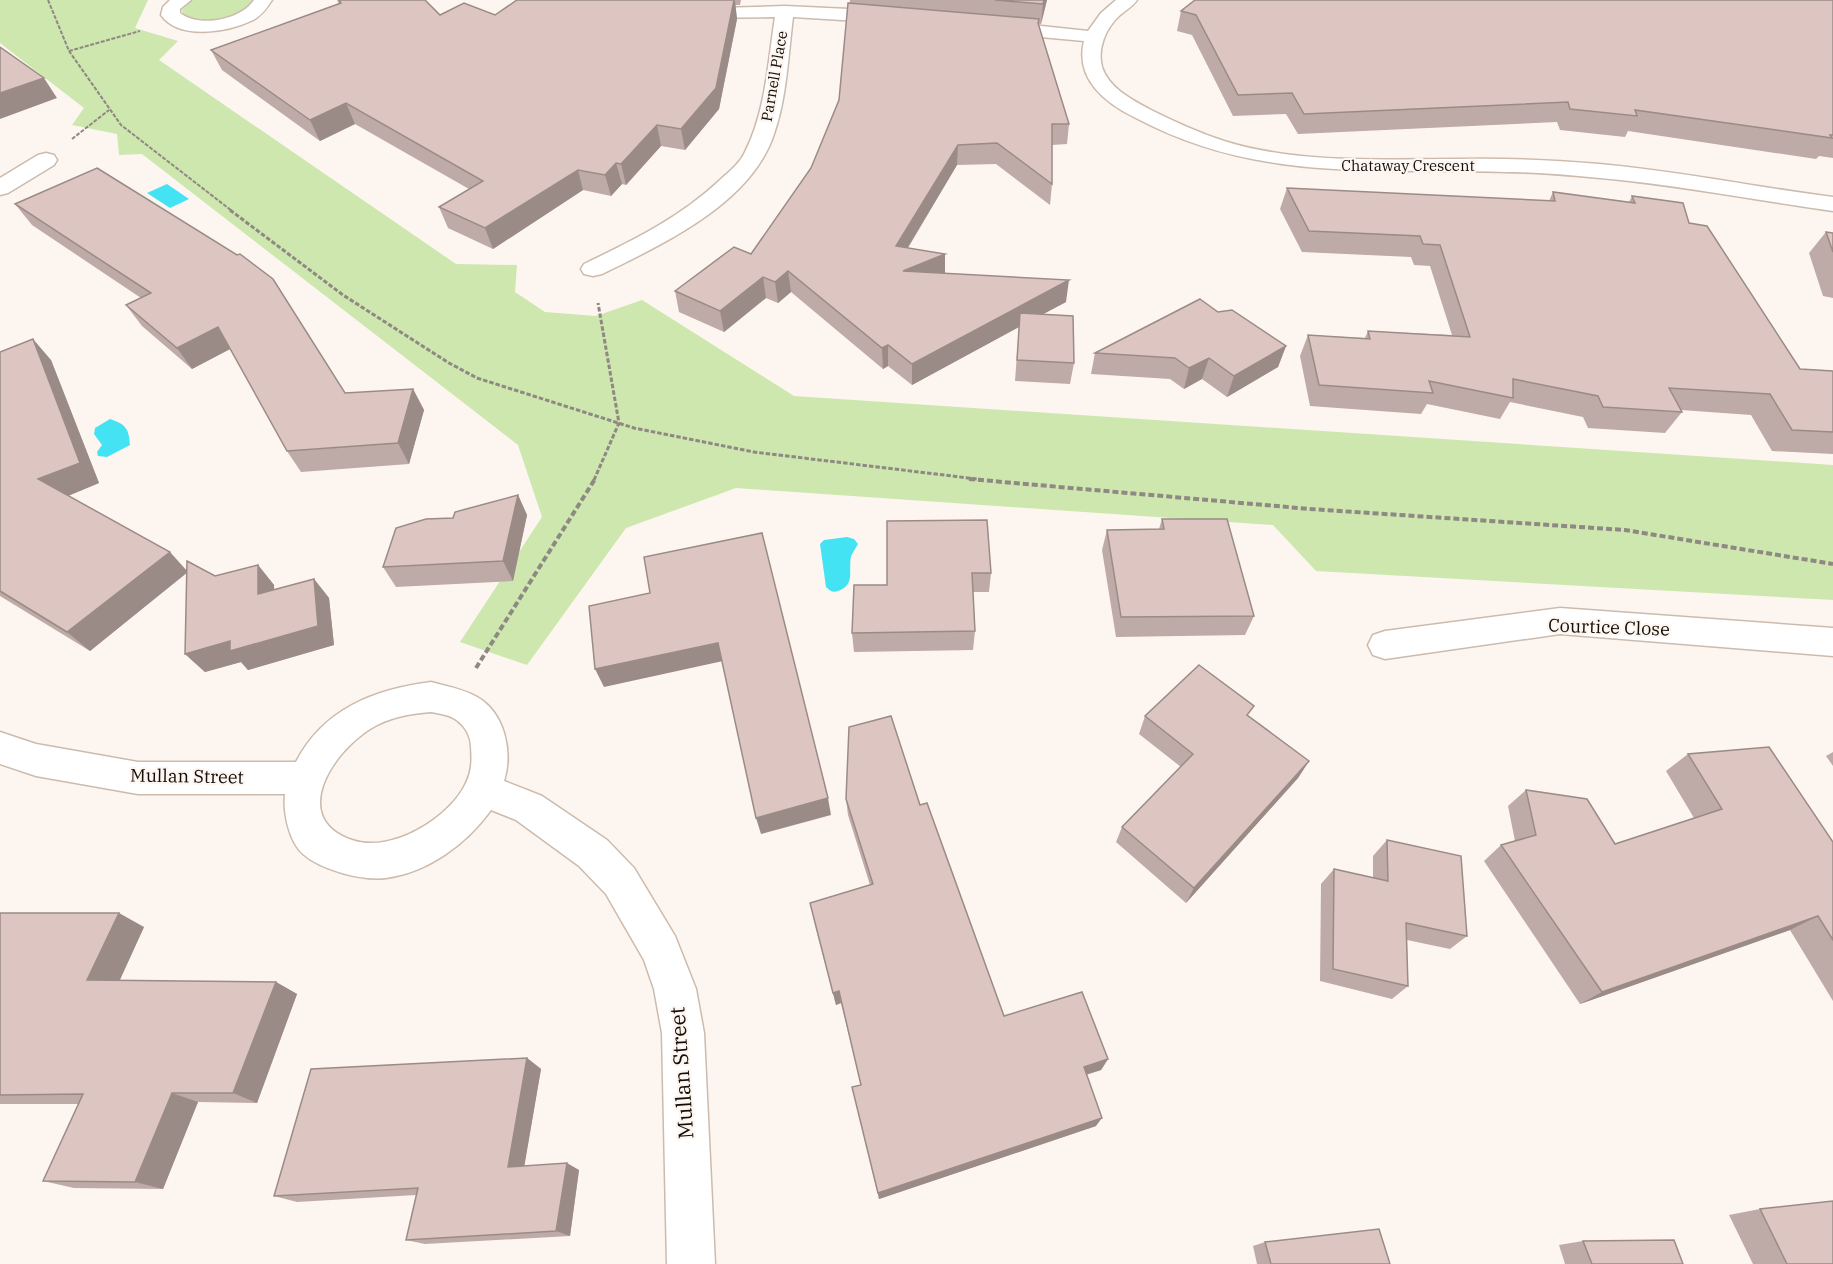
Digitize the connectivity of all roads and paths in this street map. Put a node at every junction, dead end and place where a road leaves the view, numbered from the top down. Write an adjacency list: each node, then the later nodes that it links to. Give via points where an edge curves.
1 (48, 0): 11 (path)
2 (182, 0): 8 (street, via 172,8 170,15)
3 (263, 0): 8 (street, via 253,12 221,24)
4 (1128, 0): 10 (street, Chataway Crescent, via 1113,9)
5 (785, 11): 6 (street); 7 (street); 16 (street, Parnell Place, via 769,116 757,150 745,168 711,203 660,238)
6 (670, 14)
7 (905, 18)
8 (175, 21): 11 (path)
9 (976, 25): 10 (street)
10 (1095, 37): 15 (street, Chataway Crescent, via 1091,67 1118,100 1174,131 1254,154 1345,166 1506,165 1600,171)
11 (69, 51): 12 (path)
12 (109, 110): 13 (path); 17 (path, via 160,158 343,295 450,363 477,378)
13 (46, 160): 14 (street)
14 (0, 188)
15 (1833, 204)
16 (593, 269): 17 (path)
17 (619, 423): 18 (path, via 754,452 874,468 1299,508 1625,530); 21 (path, via 591,488)
18 (1833, 564)
19 (1833, 642): 20 (street, Courtice Close, via 1560,621)
20 (1385, 645)
21 (453, 703): 23 (street, via 431,698 393,701 356,718 325,745); 24 (street, via 463,706 485,726 493,755)
22 (0, 748): 23 (street, Mullan Street, via 36,760 138,777)
23 (305, 778): 24 (street, via 301,812 315,840 344,858 383,861 424,848 461,823)
24 (484, 790): 25 (street, Mullan Street, via 529,807 593,853 620,881 661,950 675,989 683,1033)
25 (691, 1264)

